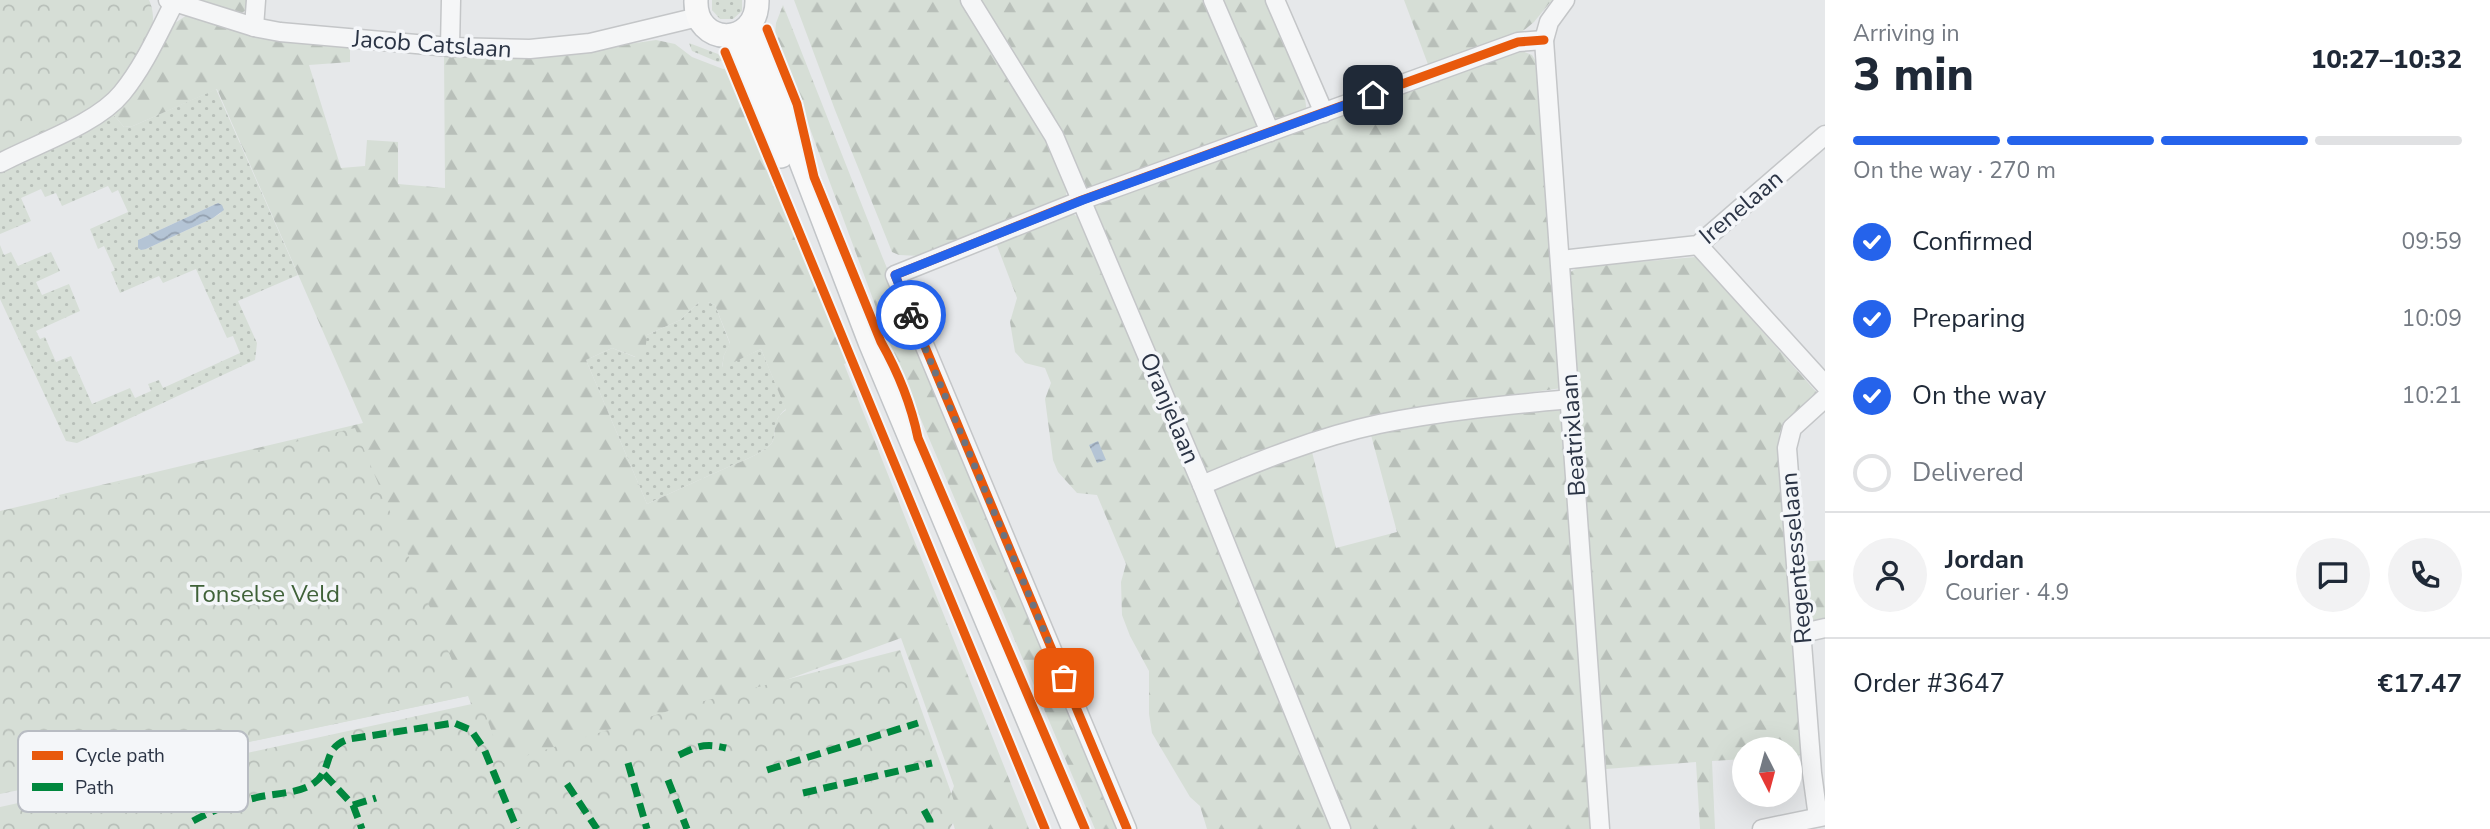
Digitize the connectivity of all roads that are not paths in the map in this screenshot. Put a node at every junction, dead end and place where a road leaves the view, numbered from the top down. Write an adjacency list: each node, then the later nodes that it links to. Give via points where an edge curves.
1 (256, 0): 10 (street)
2 (451, 0): 13 (street)
3 (757, 0): 11 (main road, via 754,18)
4 (970, 0): 18 (street, Oranjelaan, via 1054,136)
5 (1213, 0): 15 (street)
6 (1275, 0): 14 (street)
7 (1565, 0): 12 (street, via 1549,22)
8 (171, 2): 10 (street, Jacob Catslaan); 17 (street, via 141,66 112,103 83,123)
9 (697, 9): 11 (main road, via 712,32); 13 (street, Jacob Catslaan, via 638,34 560,48)
10 (254, 27): 13 (street, Jacob Catslaan)
11 (740, 31): 28 (main road, via 861,346); 29 (main road)
12 (1544, 40): 14 (street, via 1518,41); 20 (street, Beatrixlaan)
13 (450, 47)
14 (1324, 113): 15 (street)
15 (1270, 132): 18 (street)
16 (1825, 135): 19 (street, Irenelaan)
17 (0, 163)
18 (1083, 200): 24 (street, Oranjelaan); 30 (street, via 895,275)
19 (1698, 245): 20 (street, Irenelaan); 21 (street)
20 (1561, 260): 23 (street, Beatrixlaan)
21 (1825, 385)
22 (1825, 398): 26 (street, Regentesselaan, via 1793,428 1787,448)
23 (1570, 399): 24 (street, via 1478,407 1378,424 1319,440); 32 (street, Beatrixlaan)
24 (1202, 485): 31 (street, Oranjelaan)
25 (1825, 628): 26 (street)
26 (1803, 633): 27 (street, Regentesselaan, via 1812,772)
27 (1822, 816): 33 (street)
28 (1058, 829)
29 (1074, 829)
30 (1127, 829)
31 (1341, 829)
32 (1600, 829)
33 (1762, 829)

